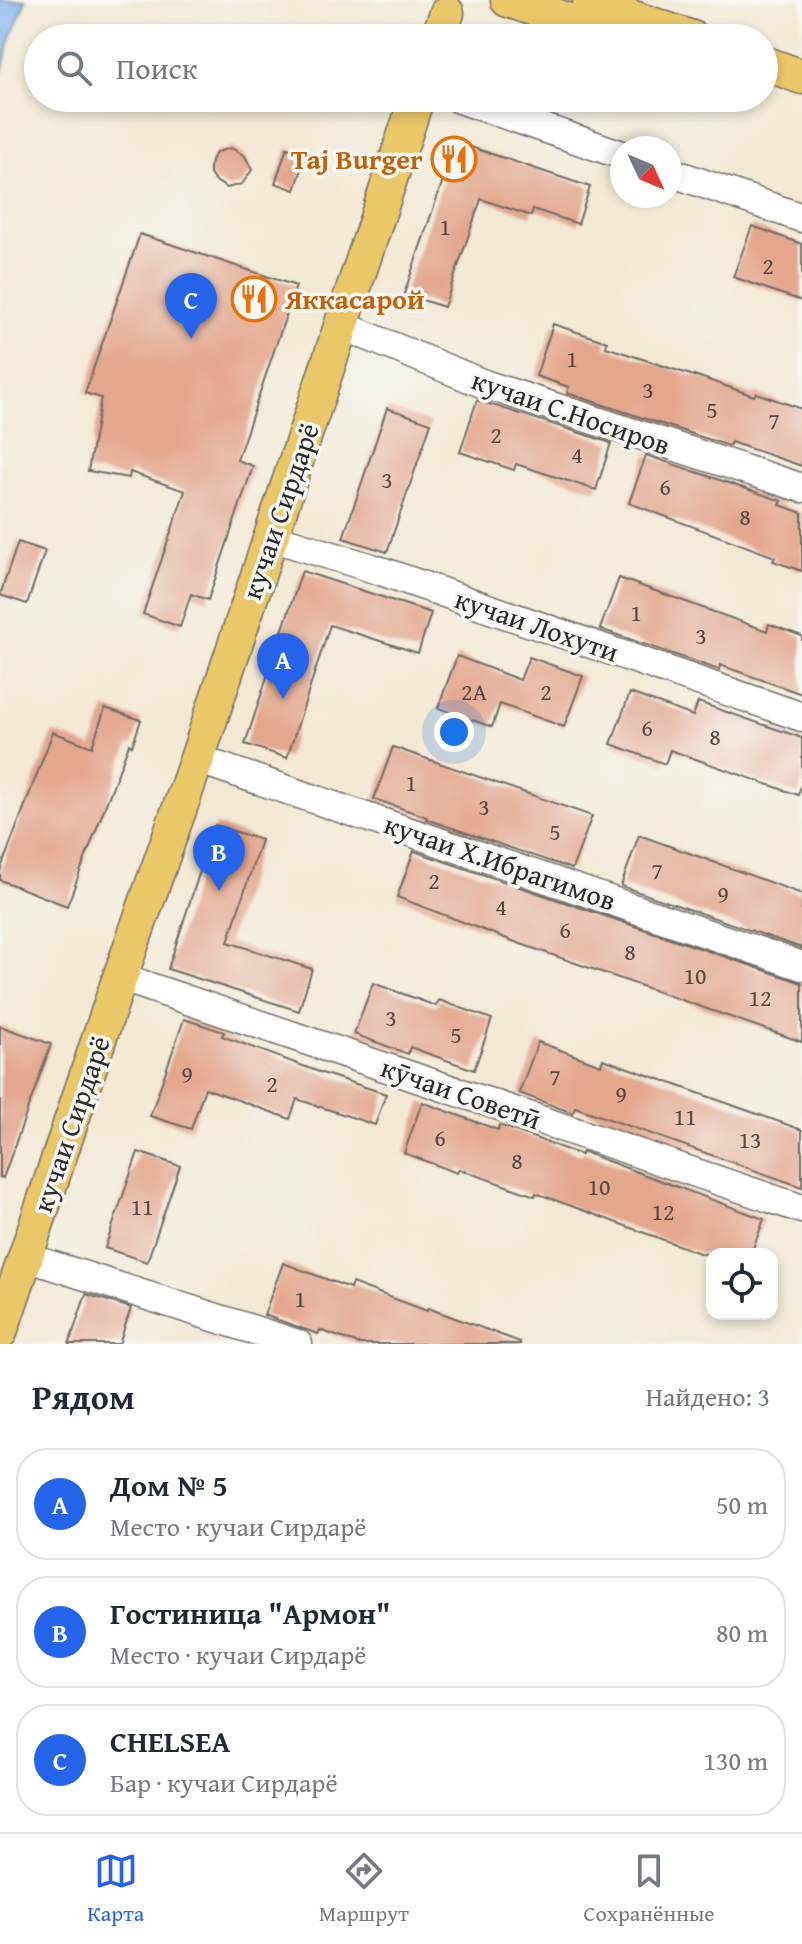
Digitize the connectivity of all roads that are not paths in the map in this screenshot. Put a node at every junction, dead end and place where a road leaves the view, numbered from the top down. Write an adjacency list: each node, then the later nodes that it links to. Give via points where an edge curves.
1 (508, 0): 3 (main road)
2 (582, 0): 4 (main road)
3 (610, 24)
4 (621, 24)
5 (778, 68): 6 (main road)
6 (802, 77)
7 (778, 92): 8 (main road)
8 (802, 100)
9 (412, 112): 14 (main road, кучаи Сирдарё)
10 (498, 112): 11 (street)
11 (610, 151)
12 (682, 176): 13 (street)
13 (802, 218)
14 (343, 326): 15 (street, кучаи С.Носиров, via 484,384); 16 (main road, кучаи Сирдарё)
15 (802, 488)
16 (271, 537): 17 (street, кучаи Лохути); 18 (main road, кучаи Сирдарё)
17 (802, 717)
18 (197, 759): 19 (street, кучаи Х.Ибрагимов); 20 (main road, кучаи Сирдарё)
19 (802, 966)
20 (120, 977): 21 (street, кӯчаи Советӣ); 22 (main road, кучаи Сирдарё)
21 (802, 1209)
22 (26, 1257): 23 (main road, кучаи Сирдарё); 24 (street)
23 (0, 1332)
24 (298, 1344)

